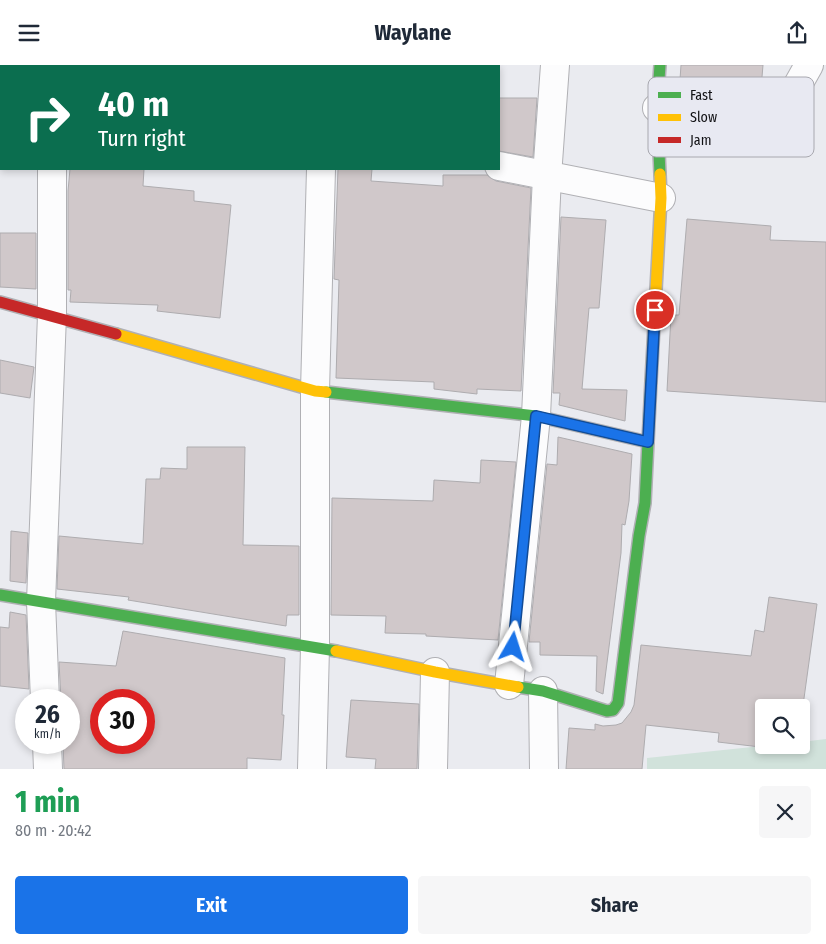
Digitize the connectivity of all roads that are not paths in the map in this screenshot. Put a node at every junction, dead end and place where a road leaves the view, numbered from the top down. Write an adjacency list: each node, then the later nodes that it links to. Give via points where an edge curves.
1 (555, 65): 8 (street)
2 (809, 65): 3 (street)
3 (802, 77)
4 (659, 157): 9 (street)
5 (500, 165): 8 (street)
6 (52, 170): 11 (street)
7 (321, 170): 12 (street)
8 (547, 176): 9 (street); 13 (street)
9 (661, 198): 14 (street)
10 (0, 303): 11 (street)
11 (52, 315): 12 (street); 16 (street)
12 (315, 391): 13 (street); 17 (street)
13 (536, 416): 14 (street); 19 (street)
14 (648, 442): 21 (street, via 645,503 618,703 614,710 607,711)
15 (0, 595): 16 (street)
16 (41, 602): 17 (street); 20 (street)
17 (315, 647): 18 (street); 24 (street)
18 (435, 672): 19 (street); 25 (street)
19 (509, 685): 21 (street)
20 (45, 689)
21 (543, 691): 26 (street)
22 (47, 754): 23 (street)
23 (48, 769)
24 (312, 769)
25 (433, 769)
26 (544, 769)

